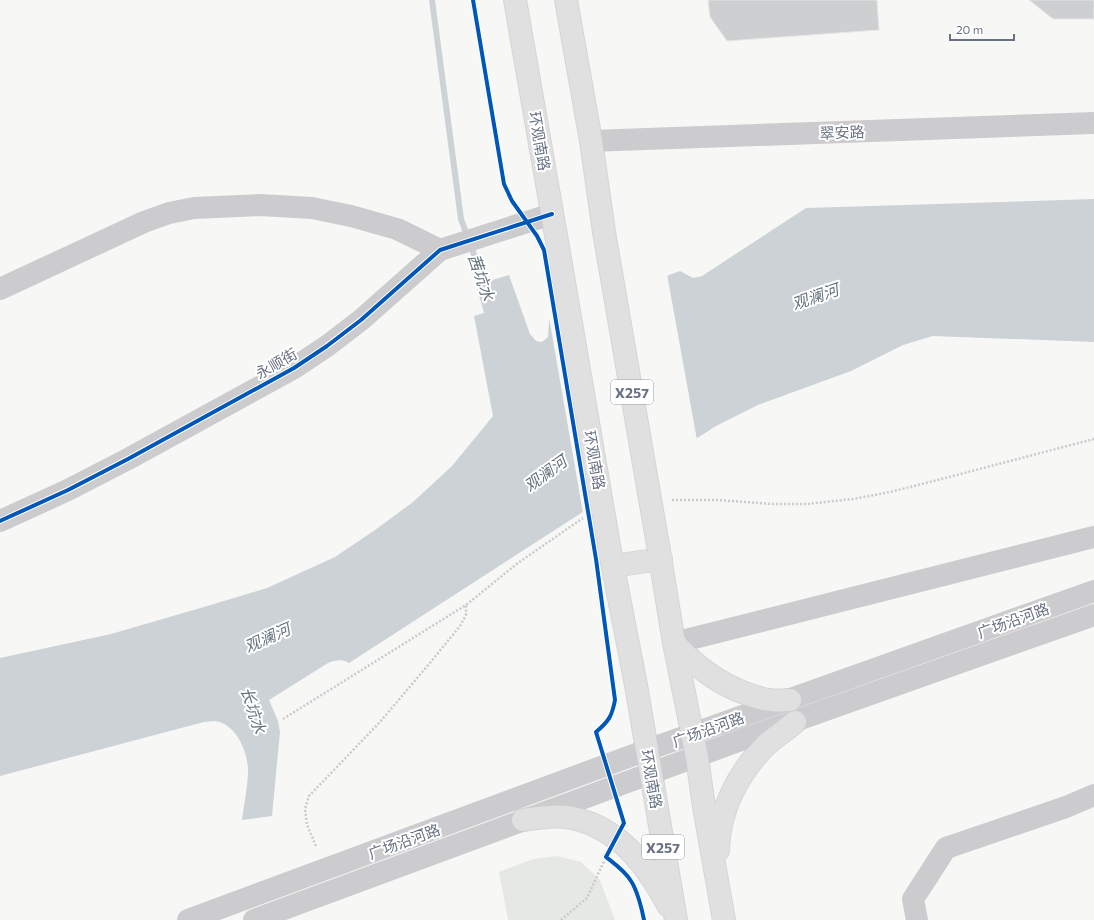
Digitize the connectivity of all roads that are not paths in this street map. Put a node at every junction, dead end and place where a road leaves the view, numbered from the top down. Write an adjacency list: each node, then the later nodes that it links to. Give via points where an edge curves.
1 (515, 0): 5 (main road, 环观南路 / X257)
2 (566, 0): 4 (main road, X257)
3 (1094, 124): 4 (street, 翠安路)
4 (590, 141): 10 (main road, X257, bridge)
5 (552, 214): 6 (street, 永顺街); 11 (main road, 环观南路 / X257, bridge)
6 (448, 247): 7 (street, via 397,229 312,208 260,205 194,208 144,222); 8 (street, 永顺街, via 361,320 294,368 121,463)
7 (0, 289)
8 (0, 521)
9 (1094, 537): 14 (street)
10 (660, 555): 11 (main road); 14 (main road, X257)
11 (612, 561): 18 (main road, 环观南路 / X257)
12 (1094, 591): 15 (street, 广场沿河路)
13 (1094, 615): 16 (street, 广场沿河路)
14 (674, 643): 15 (main road, via 696,665 726,685 757,697); 17 (main road, X257)
15 (790, 700): 17 (street, 广场沿河路)
16 (796, 722): 19 (street, 广场沿河路); 23 (main road, via 767,745 740,776 730,795 718,838)
17 (692, 734): 18 (street, 广场沿河路); 19 (main road, X257)
18 (647, 750): 20 (main road, 环观南路 / X257); 24 (street, 广场沿河路)
19 (696, 757): 20 (street, 广场沿河路); 23 (main road, X257)
20 (651, 774): 22 (street, 广场沿河路); 26 (main road, 环观南路 / X257)
21 (1094, 795): 28 (street, via 946,848 913,899)
22 (524, 820): 25 (street, 广场沿河路); 26 (main road, via 566,817 605,830 611,848 637,857 641,862)
23 (717, 879): 27 (main road, X257)
24 (188, 920)
25 (254, 920)
26 (676, 920)
27 (724, 920)
28 (917, 920)

